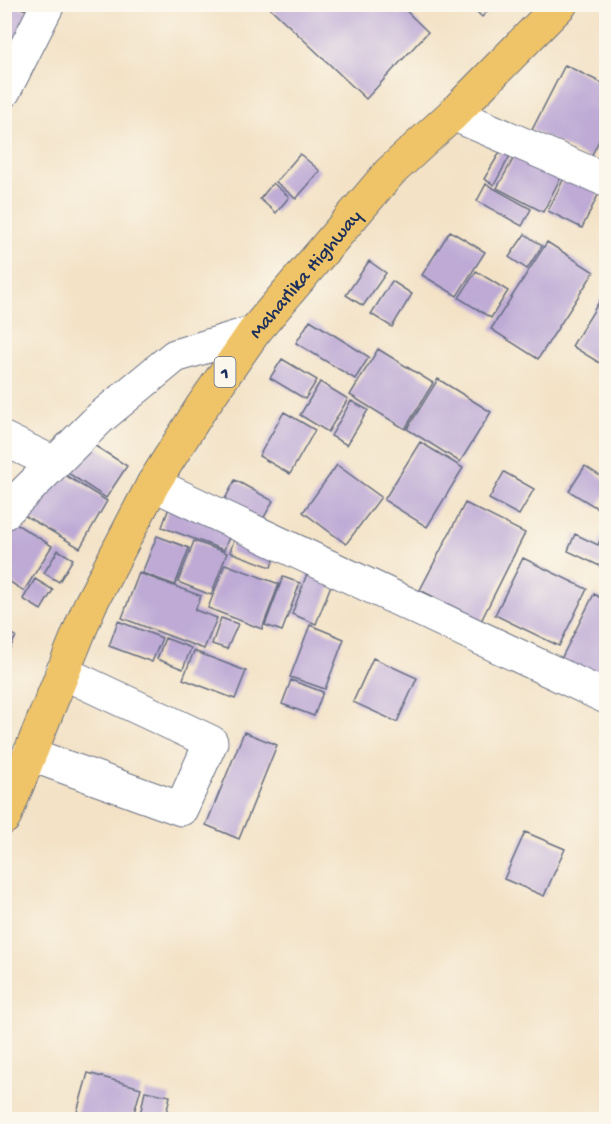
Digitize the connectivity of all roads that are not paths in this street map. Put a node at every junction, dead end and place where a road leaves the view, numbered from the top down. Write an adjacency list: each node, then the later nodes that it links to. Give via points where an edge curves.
1 (48, 4): 3 (street)
2 (561, 4): 4 (main road, Maharlika Highway / 1)
3 (4, 92)
4 (453, 114): 5 (street); 6 (main road, Maharlika Highway / 1, via 389,173)
5 (606, 180)
6 (254, 332): 8 (street, via 175,356 101,417); 9 (main road, Maharlika Highway / 1)
7 (4, 439): 8 (street)
8 (54, 463): 10 (street)
9 (153, 484): 11 (main road, Maharlika Highway / 1, via 90,605); 12 (street)
10 (4, 513)
11 (62, 672): 13 (main road, Maharlika Highway / 1); 13 (street, via 211,742 181,809)
12 (606, 697)
13 (28, 754): 14 (main road, Maharlika Highway / 1)
14 (4, 818)

